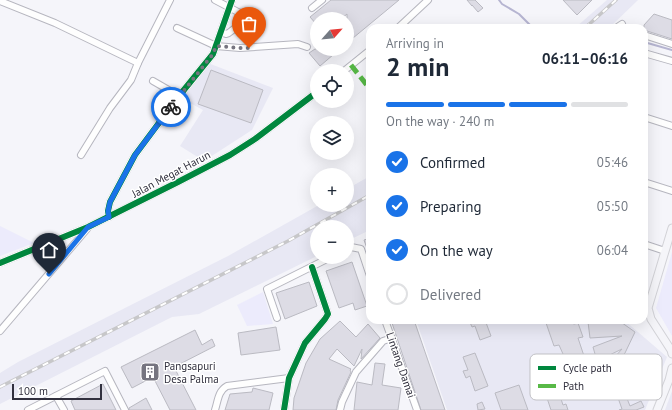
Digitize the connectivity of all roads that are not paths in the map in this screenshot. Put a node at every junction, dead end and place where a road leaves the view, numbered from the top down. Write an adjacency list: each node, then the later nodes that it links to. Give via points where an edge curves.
1 (170, 0): 21 (street)
2 (215, 0): 7 (street)
3 (232, 0): 7 (street)
4 (322, 0): 8 (street)
5 (428, 0): 10 (street)
6 (0, 1): 21 (street, via 55,23)
7 (229, 7): 9 (street); 12 (street)
8 (312, 8)
9 (255, 17)
10 (402, 24)
11 (177, 28): 16 (street)
12 (221, 32): 13 (street, via 230,34 236,28); 16 (street)
13 (249, 32)
14 (648, 36): 15 (street)
15 (672, 44)
16 (216, 46): 17 (street, via 240,48 298,44); 24 (street, via 213,54)
17 (307, 47)
18 (366, 53): 22 (street)
19 (648, 54): 20 (street)
20 (672, 62)
21 (138, 63): 28 (street, via 132,80 110,108)
22 (353, 64)
23 (153, 81): 24 (street)
24 (179, 96): 31 (street, via 135,155 110,202)
25 (310, 97): 31 (street, Jalan Megat Harun, via 230,155)
26 (648, 118): 27 (street)
27 (672, 126)
28 (80, 155)
29 (648, 183): 30 (street)
30 (672, 191)
31 (109, 217): 32 (street, Jalan Megat Harun)
32 (88, 227): 37 (street, Jalan Megat Harun); 45 (street)
33 (672, 231): 36 (main road)
34 (648, 245): 36 (street)
35 (354, 248): 39 (street, via 361,249)
36 (665, 251): 41 (main road)
37 (0, 262)
38 (318, 264): 40 (street)
39 (366, 264)
40 (312, 267): 43 (street, via 267,289); 49 (street, via 328,314 305,342)
41 (648, 302)
42 (648, 312): 47 (main road)
43 (277, 318)
44 (387, 324): 46 (street, Lintang Damai)
45 (0, 331)
46 (392, 338): 58 (street, via 383,341 356,372); 59 (street, Lintang Damai)
47 (672, 354)
48 (672, 368): 51 (main road)
49 (289, 378): 56 (street, via 227,386 222,389); 57 (street)
50 (56, 396): 53 (street, via 105,371); 54 (street); 55 (street)
51 (662, 398)
52 (661, 400): 60 (main road)
53 (124, 409)
54 (28, 410)
55 (64, 410)
56 (215, 410)
57 (284, 410)
58 (340, 410)
59 (417, 410)
60 (657, 410)

